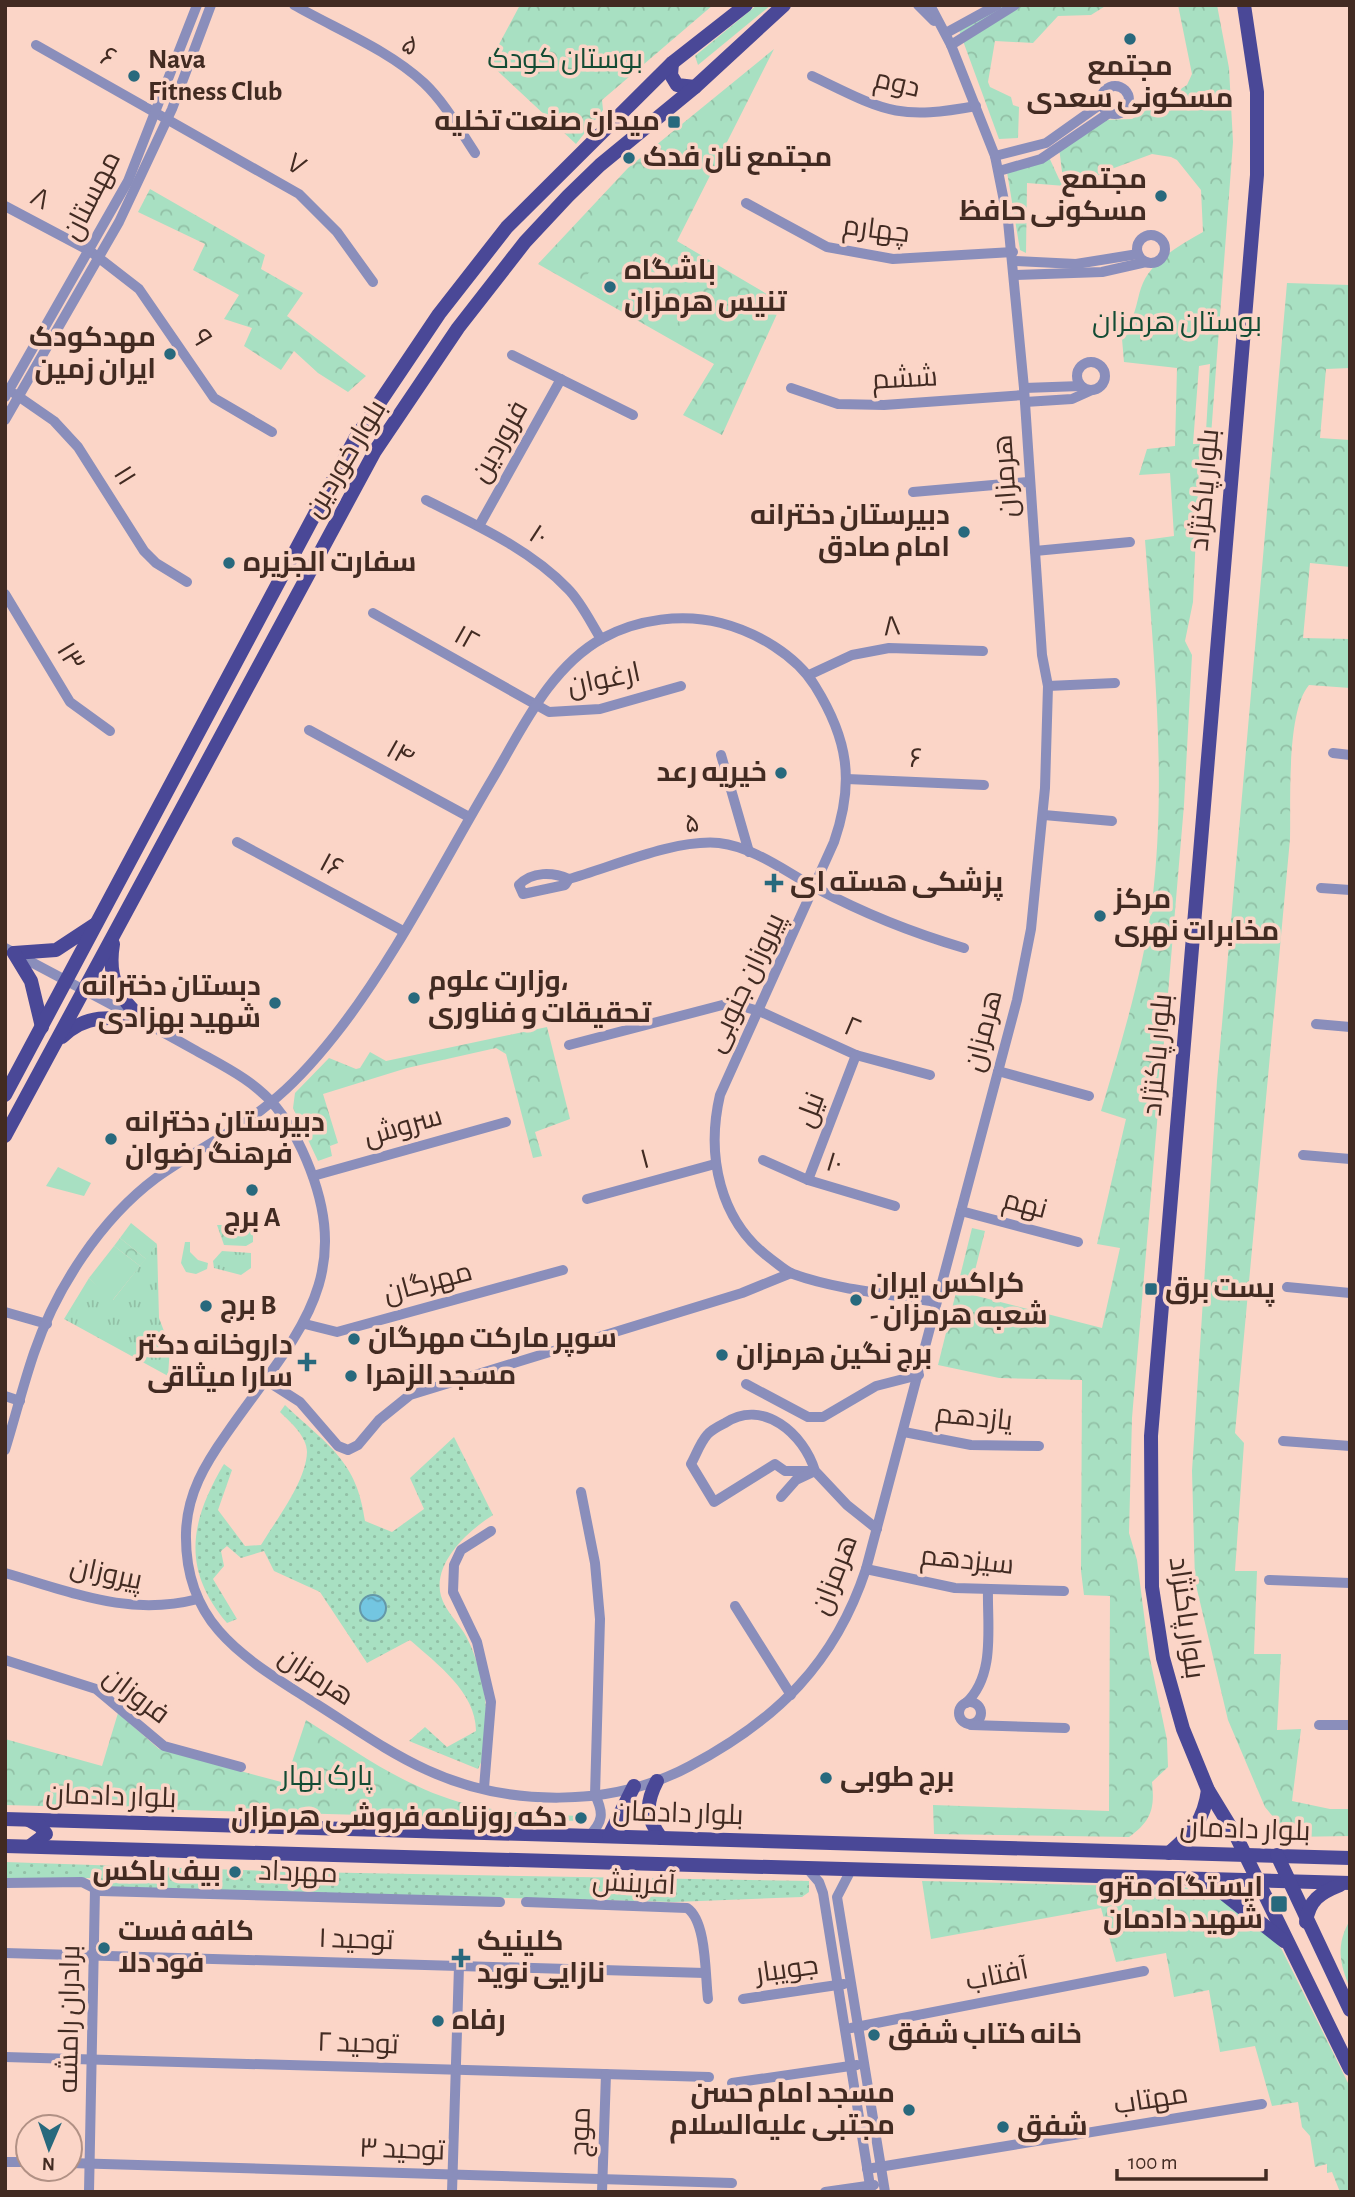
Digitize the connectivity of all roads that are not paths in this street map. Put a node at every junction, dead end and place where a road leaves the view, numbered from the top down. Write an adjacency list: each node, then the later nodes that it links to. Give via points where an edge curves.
1 (197, 5): 20 (street, مهستان)
2 (211, 5): 21 (street)
3 (294, 5): 23 (street, ۵, via 422,81)
4 (746, 5): 15 (main road, بلوار خوردین)
5 (784, 5): 17 (main road, بلوار خوردین)
6 (918, 5): 12 (street, هرمزان)
7 (930, 5): 12 (street, هرمزان)
8 (997, 5): 11 (street)
9 (1015, 5): 11 (street)
10 (1244, 5): 148 (main road, بلوار پاکنژاد, via 1257,92 1257,175 1151,1436 1152,1587 1163,1658 1183,1729)
11 (989, 17): 12 (street); 14 (street)
12 (946, 33): 14 (street, هرمزان)
13 (36, 45): 20 (street, ۶)
14 (951, 45): 18 (street, هرمزان)
15 (672, 64): 17 (main road, via 671,75 677,85); 75 (main road, بلوار خوردین, via 507,227 431,326 355,439)
16 (812, 76): 18 (street, دوم, via 869,104 903,114)
17 (695, 87): 76 (main road, بلوار خوردین, via 568,196 525,242 458,328 375,451)
18 (976, 106): 24 (street, هرمزان)
19 (1105, 108): 22 (street)
20 (157, 112): 21 (street, ۶); 28 (street, مهستان)
21 (168, 118): 28 (street); 33 (street, ۷, via 299,194 337,232)
22 (1048, 148): 24 (street); 25 (street)
23 (475, 153)
24 (995, 156): 25 (street, هرمزان)
25 (999, 171): 29 (street, هرمزان)
26 (746, 203): 29 (street, چهارم, via 827,247 893,259)
27 (5, 206): 28 (street, ۸)
28 (94, 254): 38 (street, مهستان); 42 (street, ۹, via 139,289 214,398)
29 (1013, 257): 31 (street, چهارم); 32 (street, هرمزان)
30 (1142, 258): 31 (street, via 1121,269)
31 (1077, 269): 32 (street)
32 (1015, 275): 39 (street, هرمزان)
33 (373, 282)
34 (512, 355): 35 (street)
35 (561, 379): 40 (street); 46 (street, فروردین)
36 (791, 388): 39 (street, ششم, via 838,404)
37 (1086, 388): 39 (street, ششم, via 1072,399)
38 (10, 392): 41 (street, مهستان); 49 (street, ۱۱, via 54,421 78,447 144,551)
39 (1024, 395): 43 (street, هرمزان)
40 (633, 415)
41 (5, 420)
42 (272, 432)
43 (1028, 482): 44 (street); 48 (street, هرمزان)
44 (913, 492)
45 (426, 500): 46 (street, ۱۰)
46 (479, 526): 52 (street, ۱۰, via 537,562 569,590)
47 (1130, 542): 48 (street)
48 (1035, 551): 57 (street, هرمزان)
49 (187, 582)
50 (5, 594): 60 (street, ۱۳, via 70,702)
51 (373, 613): 58 (street, ۱۲)
52 (601, 639): 54 (street, پیروزان جنوبی, via 634,625 667,619 709,620 761,639); 58 (street, پیروزان جنوبی, via 572,662)
53 (983, 651): 54 (street, ۸, via 889,648 852,655)
54 (809, 676): 64 (street, پیروزان جنوبی, via 831,712 846,756)
55 (1115, 683): 57 (street)
56 (681, 686): 58 (street, ارغوان, via 577,712 549,712)
57 (1048, 686): 66 (street, هرمزان)
58 (537, 705): 67 (street, پیروزان جنوبی)
59 (309, 730): 67 (street, ۱۴)
60 (110, 732)
61 (1333, 753): 63 (street)
62 (721, 755): 70 (street)
63 (1350, 755)
64 (847, 779): 65 (street, ۶); 72 (street, پیروزان جنوبی, via 843,818)
65 (984, 785)
66 (1044, 815): 68 (street); 90 (street, هرمزان, via 1031,929)
67 (469, 817): 77 (street, پیروزان جنوبی)
68 (1112, 821)
69 (237, 842): 77 (street, ۱۶)
70 (748, 852): 71 (street, ۵, via 720,844 687,845); 72 (street, ۵)
71 (569, 879)
72 (814, 887): 78 (street, ۵, via 912,932); 82 (street, پیروزان جنوبی)
73 (1321, 888): 74 (street)
74 (1350, 890)
75 (98, 922): 79 (main road, via 56,950); 80 (main road, بلوار خوردین)
76 (115, 931): 81 (main road, بلوار خوردین); 83 (main road, via 112,977 120,997)
77 (403, 931): 94 (street, پیروزان جنوبی, via 333,1038)
78 (964, 948)
79 (10, 950): 80 (street, هرمزان); 85 (main road, via 31,981)
80 (66, 981): 81 (street, هرمزان); 85 (main road, بلوار خوردین)
81 (84, 991): 83 (street, هرمزان); 88 (main road, بلوار خوردین)
82 (759, 1011): 87 (street, ۲, via 722,1003); 89 (street, ۲); 101 (street, پیروزان جنوبی, via 720,1095 713,1126)
83 (144, 1021): 88 (main road, via 104,1017 82,1021); 94 (street, هرمزان, via 249,1082)
84 (1315, 1024): 86 (street)
85 (42, 1027): 92 (main road, بلوار خوردین)
86 (1350, 1027)
87 (569, 1045)
88 (53, 1046): 96 (main road, بلوار خوردین)
89 (856, 1055): 91 (street, ۲); 103 (street, نیل)
90 (998, 1071): 93 (street); 106 (street, هرمزان)
91 (930, 1075)
92 (5, 1095)
93 (1089, 1096)
94 (272, 1102): 102 (street, هرمزان); 114 (street, پیروزان جنوبی, via 140,1192 83,1259)
95 (506, 1122): 102 (street, سروش)
96 (5, 1136)
97 (1350, 1152): 99 (street)
98 (1303, 1155): 99 (street)
99 (1349, 1159)
100 (762, 1160): 103 (street, ۱۰)
101 (715, 1164): 104 (street, ۱); 109 (street, پیروزان جنوبی, via 736,1222 757,1249)
102 (313, 1175): 115 (street, هرمزان, via 323,1206 326,1239 319,1286)
103 (808, 1180): 105 (street, ۱۰)
104 (587, 1199)
105 (895, 1206)
106 (961, 1211): 107 (street, نهم); 112 (street, هرمزان)
107 (1078, 1242)
108 (563, 1270): 115 (street, مهرگان, via 337,1332)
109 (791, 1273): 112 (street, پیروزان جنوبی); 117 (street, via 729,1298 410,1395 348,1450 338,1446 300,1402)
110 (1287, 1287): 111 (street)
111 (1350, 1293)
112 (936, 1302): 116 (street, هرمزان)
113 (5, 1312): 114 (street)
114 (47, 1324): 120 (street, پیروزان جنوبی)
115 (305, 1324): 117 (street, هرمزان)
116 (919, 1375): 118 (street, via 876,1386 823,1417 808,1416); 121 (street, هرمزان)
117 (264, 1379): 137 (street, هرمزان, via 192,1492 187,1561)
118 (746, 1384)
119 (5, 1396): 120 (street)
120 (20, 1401): 125 (street, پیروزان جنوبی)
121 (904, 1432): 123 (street, یازدهم, via 971,1445); 129 (street, هرمزان)
122 (1283, 1441): 124 (street)
123 (1040, 1446)
124 (1350, 1446)
125 (5, 1450)
126 (815, 1471): 126 (street, via 809,1451 793,1430 764,1416 737,1415 707,1434 691,1464 714,1502 775,1464 785,1472); 128 (street, via 796,1480); 129 (street)
127 (581, 1492): 149 (street, via 600,1619)
128 (781, 1497)
129 (877, 1529): 131 (street, هرمزان)
130 (491, 1531): 147 (street, via 461,1550 453,1577 453,1592 477,1642 491,1702)
131 (866, 1569): 135 (street, سیزدهم, via 955,1588); 140 (street, هرمزان, via 854,1605 830,1648)
132 (5, 1573): 137 (street, پیروزان, via 115,1604 158,1607)
133 (1269, 1580): 134 (street)
134 (1350, 1583)
135 (988, 1589): 136 (street, سیزدهم); 143 (street, via 985,1674 959,1716 971,1725)
136 (1064, 1591)
137 (198, 1599): 147 (street, هرمزان, via 221,1636 261,1670 403,1758 447,1779)
138 (735, 1606): 140 (street)
139 (5, 1660): 144 (street, فروزان, via 96,1689 164,1746)
140 (791, 1695): 145 (street, هرمزان, via 728,1746)
141 (1319, 1725): 142 (street)
142 (1350, 1725)
143 (1065, 1728)
144 (241, 1767)
145 (657, 1781): 146 (street, هرمزان); 155 (main road, via 648,1798 647,1814)
146 (634, 1786): 149 (street, هرمزان); 154 (main road)
147 (484, 1788): 149 (street, هرمزان, via 558,1797)
148 (1208, 1790): 159 (main road, via 1205,1813); 160 (main road, بلوار پاکنژاد)
149 (595, 1796): 153 (street, via 602,1815 600,1825)
150 (5, 1819): 151 (main road, بلوار دادمان)
151 (27, 1819): 152 (main road, بلوار دادمان); 157 (main road, via 46,1834)
152 (79, 1821): 153 (main road, بلوار دادمان); 158 (main road, via 69,1834)
153 (589, 1836): 154 (main road, بلوار دادمان)
154 (609, 1836): 155 (main road, بلوار دادمان)
155 (661, 1838): 159 (main road, بلوار دادمان)
156 (5, 1846): 157 (main road, بلوار دادمان)
157 (30, 1846): 158 (main road, بلوار دادمان)
158 (74, 1847): 163 (main road, بلوار دادمان)
159 (1169, 1853): 160 (main road, بلوار دادمان)
160 (1245, 1855): 161 (main road, بلوار دادمان); 166 (main road, بلوار پاکنژاد)
161 (1277, 1855): 162 (main road, بلوار دادمان); 167 (main road)
162 (1350, 1858)
163 (806, 1867): 164 (main road, بلوار دادمان); 182 (street, via 820,1882 823,1893)
164 (852, 1868): 165 (main road, بلوار دادمان); 181 (street, via 837,1897)
165 (1176, 1878): 166 (main road, بلوار دادمان); 175 (main road, via 1214,1886)
166 (1257, 1881): 167 (main road, بلوار دادمان); 175 (main road, بلوار پاکنژاد)
167 (1287, 1882): 169 (main road, بلوار دادمان); 173 (main road)
168 (5, 1883): 170 (street, مهرداد, via 82,1882)
169 (1346, 1883): 173 (main road, via 1314,1899)
170 (95, 1889): 171 (street, مهرداد); 177 (street, برادران رامشه)
171 (500, 1902)
172 (526, 1902): 180 (street, آفرینش, via 688,1908 698,1920)
173 (1306, 1922): 174 (main road)
174 (1312, 1936): 175 (main road, via 1296,1933); 185 (main road)
175 (1287, 1944): 192 (main road, بلوار پاکنژاد)
176 (5, 1953): 177 (street, توحید ۱)
177 (95, 1955): 178 (street, توحید ۱); 189 (street, برادران رامشه)
178 (459, 1966): 180 (street, توحید ۱); 193 (street)
179 (1144, 1971): 186 (street, آفتاب)
180 (705, 1973): 183 (street, آفرینش)
181 (851, 1983): 182 (street, جویبار); 186 (street)
182 (838, 1985): 184 (street, جویبار); 187 (street)
183 (708, 1999)
184 (743, 1999)
185 (1350, 2010)
186 (859, 2026): 187 (street, آفتاب); 190 (street)
187 (845, 2029): 191 (street)
188 (5, 2057): 189 (street, توحید ۲)
189 (92, 2059): 193 (street, توحید ۲); 199 (street, برادران رامشه)
190 (865, 2064): 191 (street); 200 (street)
191 (851, 2066): 196 (street); 201 (street)
192 (1350, 2069)
193 (456, 2070): 194 (street, توحید ۲); 202 (street)
194 (606, 2074): 195 (street, توحید ۲); 203 (street, موج)
195 (709, 2077)
196 (732, 2083)
197 (1262, 2105): 200 (street, مهتاب)
198 (84, 2164): 199 (street, توحید ۳)
199 (89, 2164): 202 (street, توحید ۳); 207 (street, برادران رامشه)
200 (881, 2167): 201 (street, مهتاب); 206 (street)
201 (867, 2169): 205 (street)
202 (453, 2175): 203 (street, توحید ۳); 208 (street)
203 (603, 2179): 204 (street, توحید ۳); 209 (street, موج)
204 (732, 2183)
205 (870, 2188): 206 (street); 210 (street)
206 (884, 2188)
207 (89, 2192)
208 (452, 2192)
209 (602, 2192)
210 (825, 2192)

